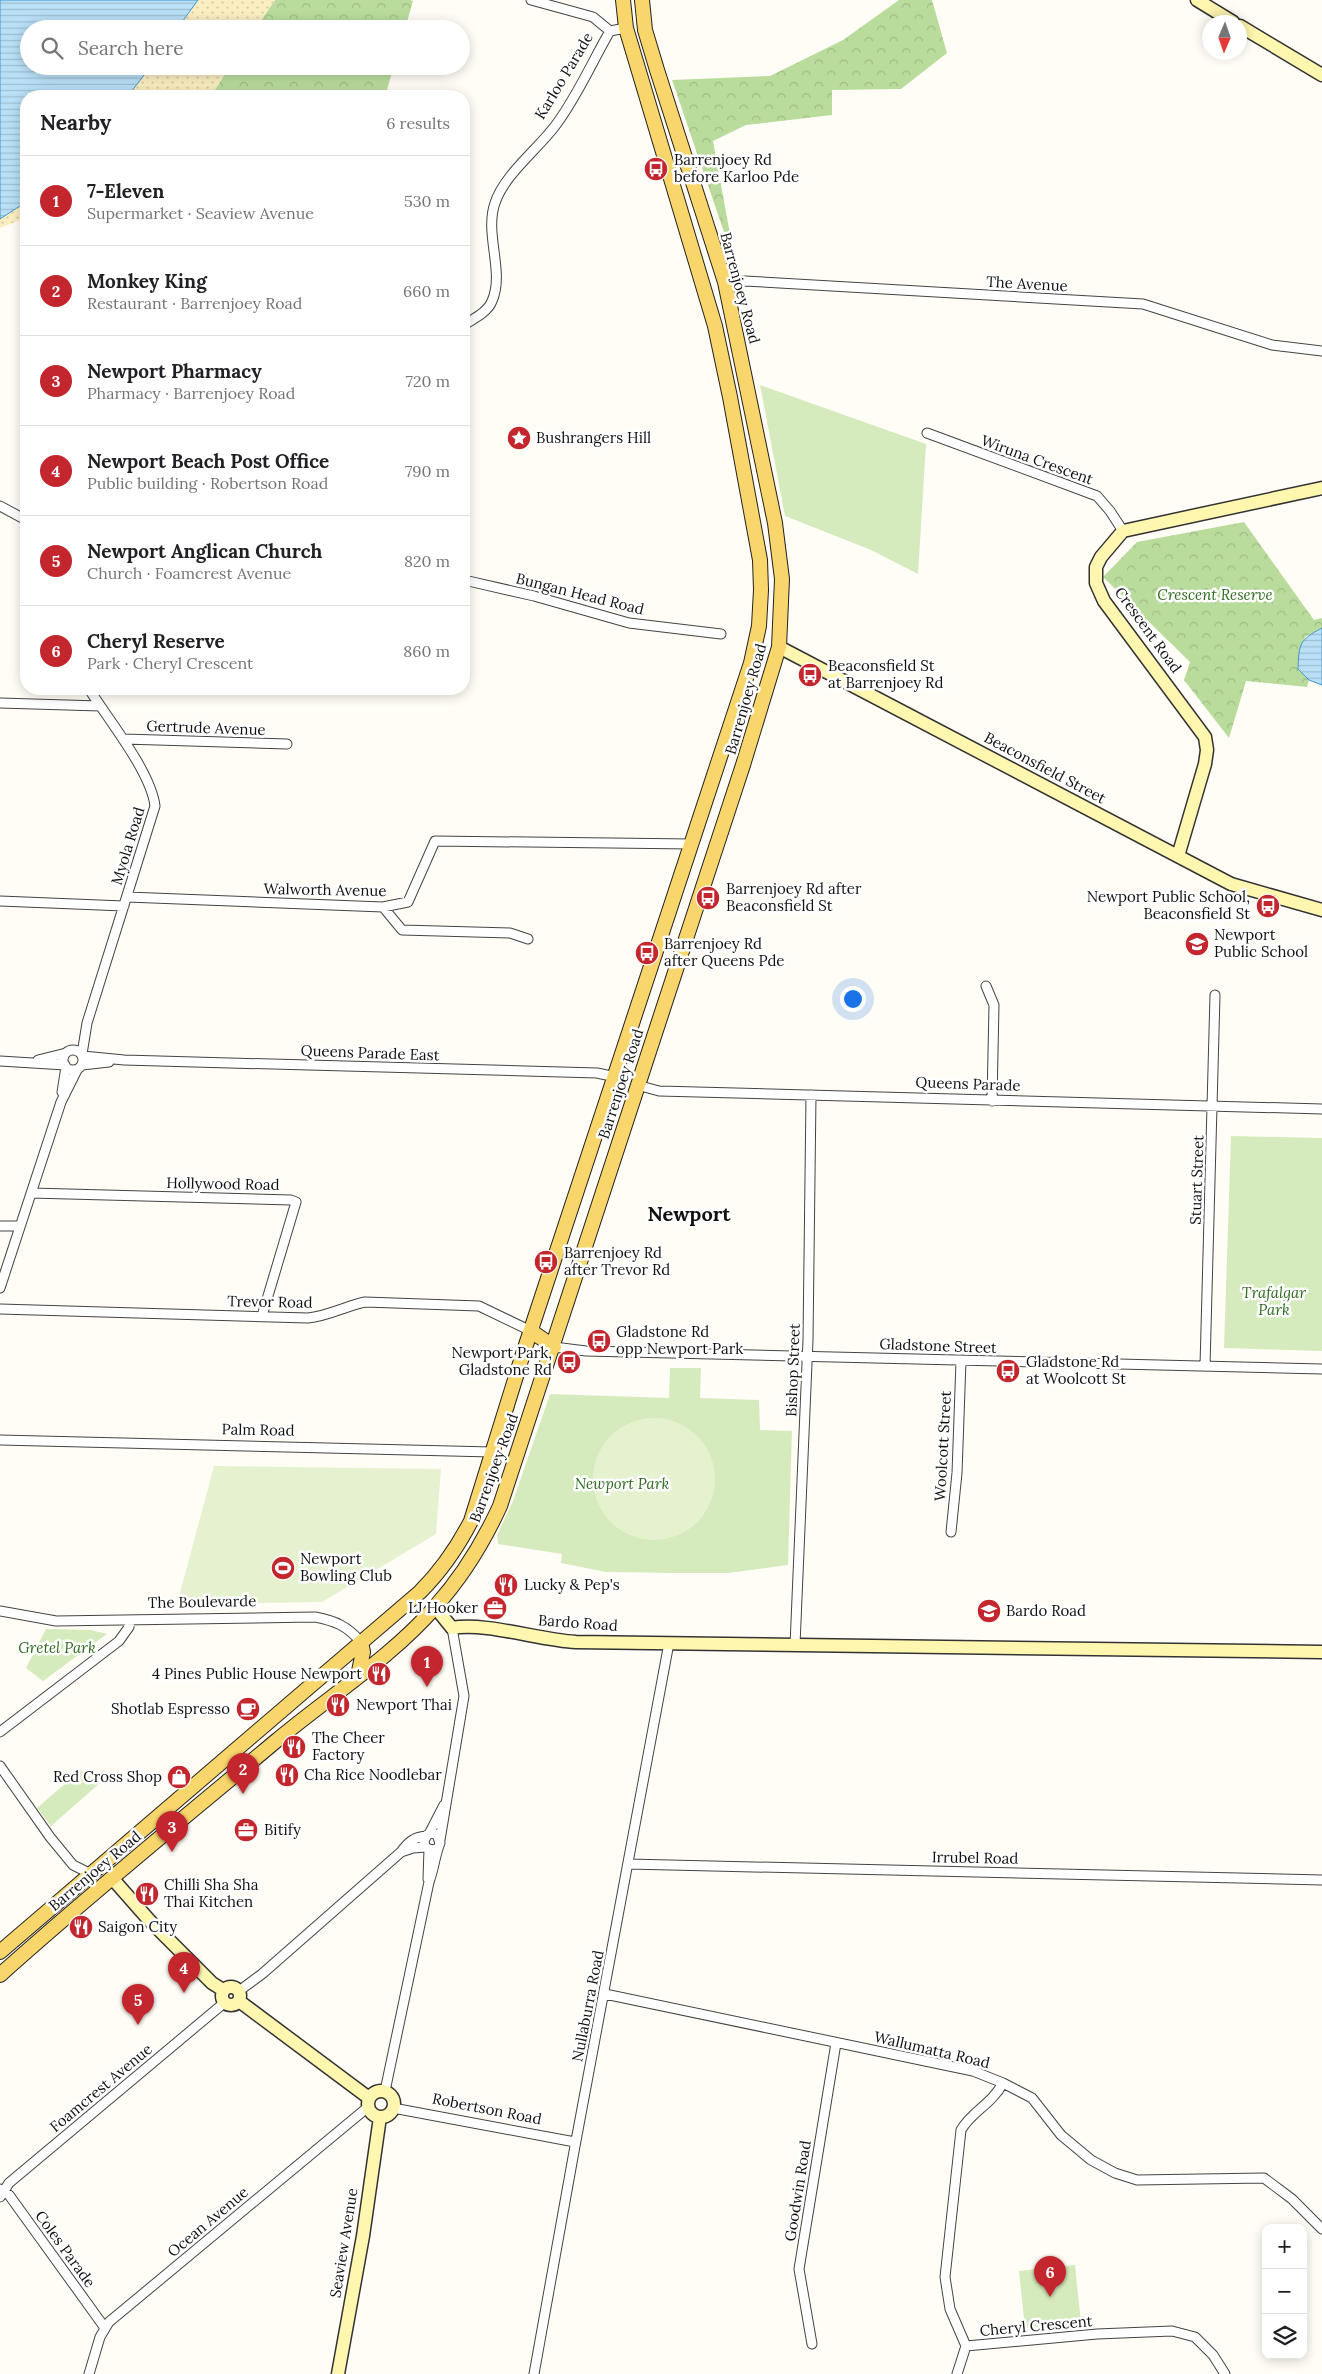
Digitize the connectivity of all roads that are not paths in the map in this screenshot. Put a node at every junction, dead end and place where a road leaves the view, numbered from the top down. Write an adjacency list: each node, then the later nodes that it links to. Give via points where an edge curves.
1 (531, 0): 7 (street, via 593,17)
2 (623, 0): 6 (main road, Barrenjoey Road)
3 (1197, 0): 5 (street)
4 (642, 6): 6 (main road); 10 (main road, Barrenjoey Road, via 656,70)
5 (1222, 15)
6 (626, 28): 7 (street, Karloo Parade); 20 (main road, Barrenjoey Road, via 716,326 760,560)
7 (610, 30): 11 (street, Karloo Parade, via 556,125 500,190 491,226 496,283 492,301 484,312)
8 (1247, 30): 9 (street)
9 (1322, 75)
10 (725, 282): 12 (street, The Avenue, via 1143,304 1272,345); 21 (main road, Barrenjoey Road, via 775,523 782,579)
11 (470, 321)
12 (1322, 351)
13 (928, 434): 17 (street, Wiruna Crescent, via 1096,496)
14 (1322, 488): 17 (street)
15 (0, 506): 16 (street)
16 (20, 517)
17 (1123, 530): 28 (street, Crescent Road, via 1101,557 1096,567 1096,583 1104,601 1205,737 1205,764)
18 (470, 582): 19 (street, Bungan Head Road, via 629,623)
19 (721, 634)
20 (758, 639): 21 (main road, Beaconsfield Street); 27 (main road, Barrenjoey Road)
21 (779, 647): 28 (street, Beaconsfield Street); 43 (main road, Barrenjoey Road, via 744,765)
22 (93, 695): 24 (street, Myola Road)
23 (0, 703): 24 (street)
24 (100, 706): 25 (street, Myola Road)
25 (124, 739): 26 (street, Gertrude Avenue); 30 (street, Myola Road, via 152,791 155,806)
26 (287, 744)
27 (692, 844): 31 (street, Walworth Avenue, via 434,841 408,902); 42 (main road, Barrenjoey Road)
28 (1178, 856): 32 (street, Beaconsfield Street, via 1231,884)
29 (0, 901): 30 (street, Walworth Avenue)
30 (126, 901): 31 (street, Walworth Avenue); 36 (street, Myola Road)
31 (383, 908): 33 (street, via 402,930 510,933)
32 (1322, 910)
33 (528, 939)
34 (986, 986): 45 (street, via 994,1005)
35 (1215, 995): 47 (street, Stuart Street)
36 (87, 1023): 37 (street, Myola Road); 39 (street, Myola Road)
37 (69, 1051): 39 (street); 40 (street); 41 (street, Myola Road, via 63,1060)
38 (0, 1061): 40 (street)
39 (81, 1061): 41 (street); 42 (street, Queens Parade East, via 597,1073); 46 (street, Myola Road)
40 (33, 1062): 41 (street)
41 (65, 1066): 46 (street, Myola Road)
42 (616, 1077): 43 (main road, Queens Parade); 55 (main road, Barrenjoey Road)
43 (637, 1085): 44 (street, Queens Parade, via 659,1091); 56 (main road, Barrenjoey Road)
44 (811, 1095): 45 (street, Queens Parade); 57 (street, Bishop Street)
45 (992, 1101): 47 (street, Queens Parade)
46 (60, 1102): 49 (street, Myola Road)
47 (1213, 1105): 48 (street, Queens Parade); 59 (street, Stuart Street)
48 (1322, 1109)
49 (31, 1193): 51 (street, Myola Road); 54 (street, Hollywood Road, via 296,1202)
50 (0, 1226): 51 (street)
51 (19, 1226): 52 (street, Myola Road)
52 (0, 1288)
53 (0, 1309): 54 (street, Trevor Road)
54 (262, 1316): 55 (street, Trevor Road, via 321,1317 366,1302 479,1306)
55 (531, 1330): 56 (main road); 62 (main road, Barrenjoey Road)
56 (554, 1347): 57 (street, Gladstone Street, via 586,1351); 63 (main road, Barrenjoey Road)
57 (806, 1356): 58 (street, Gladstone Street); 72 (street, Bishop Street)
58 (961, 1362): 59 (street, Gladstone Street); 64 (street, Woolcott Street)
59 (1205, 1366): 60 (street, Gladstone Street)
60 (1322, 1368)
61 (0, 1440): 62 (street, Palm Road)
62 (492, 1452): 63 (main road, Palm Road); 65 (main road, Barrenjoey Road, via 471,1521 446,1563)
63 (515, 1459): 66 (main road, Barrenjoey Road, via 487,1535)
64 (952, 1532)
65 (420, 1592): 66 (main road); 70 (main road, Barrenjoey Road)
66 (435, 1607): 69 (street); 73 (main road, Barrenjoey Road)
67 (0, 1612): 68 (street, The Boulevarde, via 56,1620)
68 (130, 1620): 70 (street, The Boulevarde, via 316,1617 335,1620); 76 (street, via 119,1642)
69 (452, 1628): 71 (street, Bardo Road, via 476,1627 550,1640); 78 (street, via 464,1696)
70 (361, 1642): 73 (main road, via 372,1647); 75 (main road, via 363,1652); 84 (main road, Barrenjoey Road)
71 (669, 1643): 72 (street, Bardo Road); 83 (street, Nullaburra Road)
72 (795, 1645): 74 (street, Bardo Road)
73 (392, 1648): 75 (main road, Barrenjoey Road)
74 (1322, 1652)
75 (358, 1676): 85 (main road, Barrenjoey Road)
76 (0, 1732)
77 (0, 1766): 84 (street, via 73,1865)
78 (445, 1805): 79 (street); 80 (street)
79 (427, 1835): 80 (street, via 436,1834); 81 (street, via 424,1842); 82 (street, via 414,1838)
80 (440, 1840): 81 (street, via 440,1845)
81 (430, 1848): 82 (street); 95 (street, via 429,1882)
82 (401, 1852): 91 (street)
83 (628, 1864): 86 (street, Irrubel Road); 90 (street, Nullaburra Road)
84 (91, 1874): 87 (main road, Barrenjoey Road)
85 (112, 1878): 88 (main road, Barrenjoey Road); 89 (street, via 149,1920)
86 (1322, 1880)
87 (0, 1952)
88 (0, 1975)
89 (223, 1990): 91 (street, via 230,1986); 92 (street, via 221,1997)
90 (605, 1994): 93 (street, Wallumatta Road); 99 (street, Nullaburra Road)
91 (239, 1996): 92 (street, via 234,2005); 96 (street)
92 (224, 2003): 100 (street, Foamcrest Avenue)
93 (836, 2043): 94 (street, Wallumatta Road, via 973,2071); 103 (street, Goodwin Road, via 799,2269)
94 (1003, 2083): 101 (street, Wallumatta Road, via 1032,2098 1061,2135 1091,2160 1115,2173 1137,2180 1264,2178 1292,2199); 104 (street, Cheryl Crescent, via 994,2098 966,2121 961,2130 945,2277 950,2309)
95 (385, 2091): 96 (street, via 376,2092); 97 (street, via 392,2098)
96 (368, 2102): 98 (street, via 370,2112); 102 (street, Ocean Avenue, via 116,2316)
97 (393, 2108): 98 (street); 99 (street, Robertson Road)
98 (380, 2117): 106 (street, Seaview Avenue)
99 (575, 2142): 107 (street, Nullaburra Road)
100 (1, 2193): 102 (street, Coles Parade, via 9,2195)
101 (1322, 2229)
102 (106, 2328): 105 (street, Ocean Avenue, via 100,2337)
103 (812, 2344)
104 (966, 2346): 108 (street); 109 (street, Cheryl Crescent, via 1172,2331 1195,2338 1213,2354)
105 (89, 2374)
106 (338, 2374)
107 (534, 2374)
108 (957, 2374)
109 (1225, 2374)

